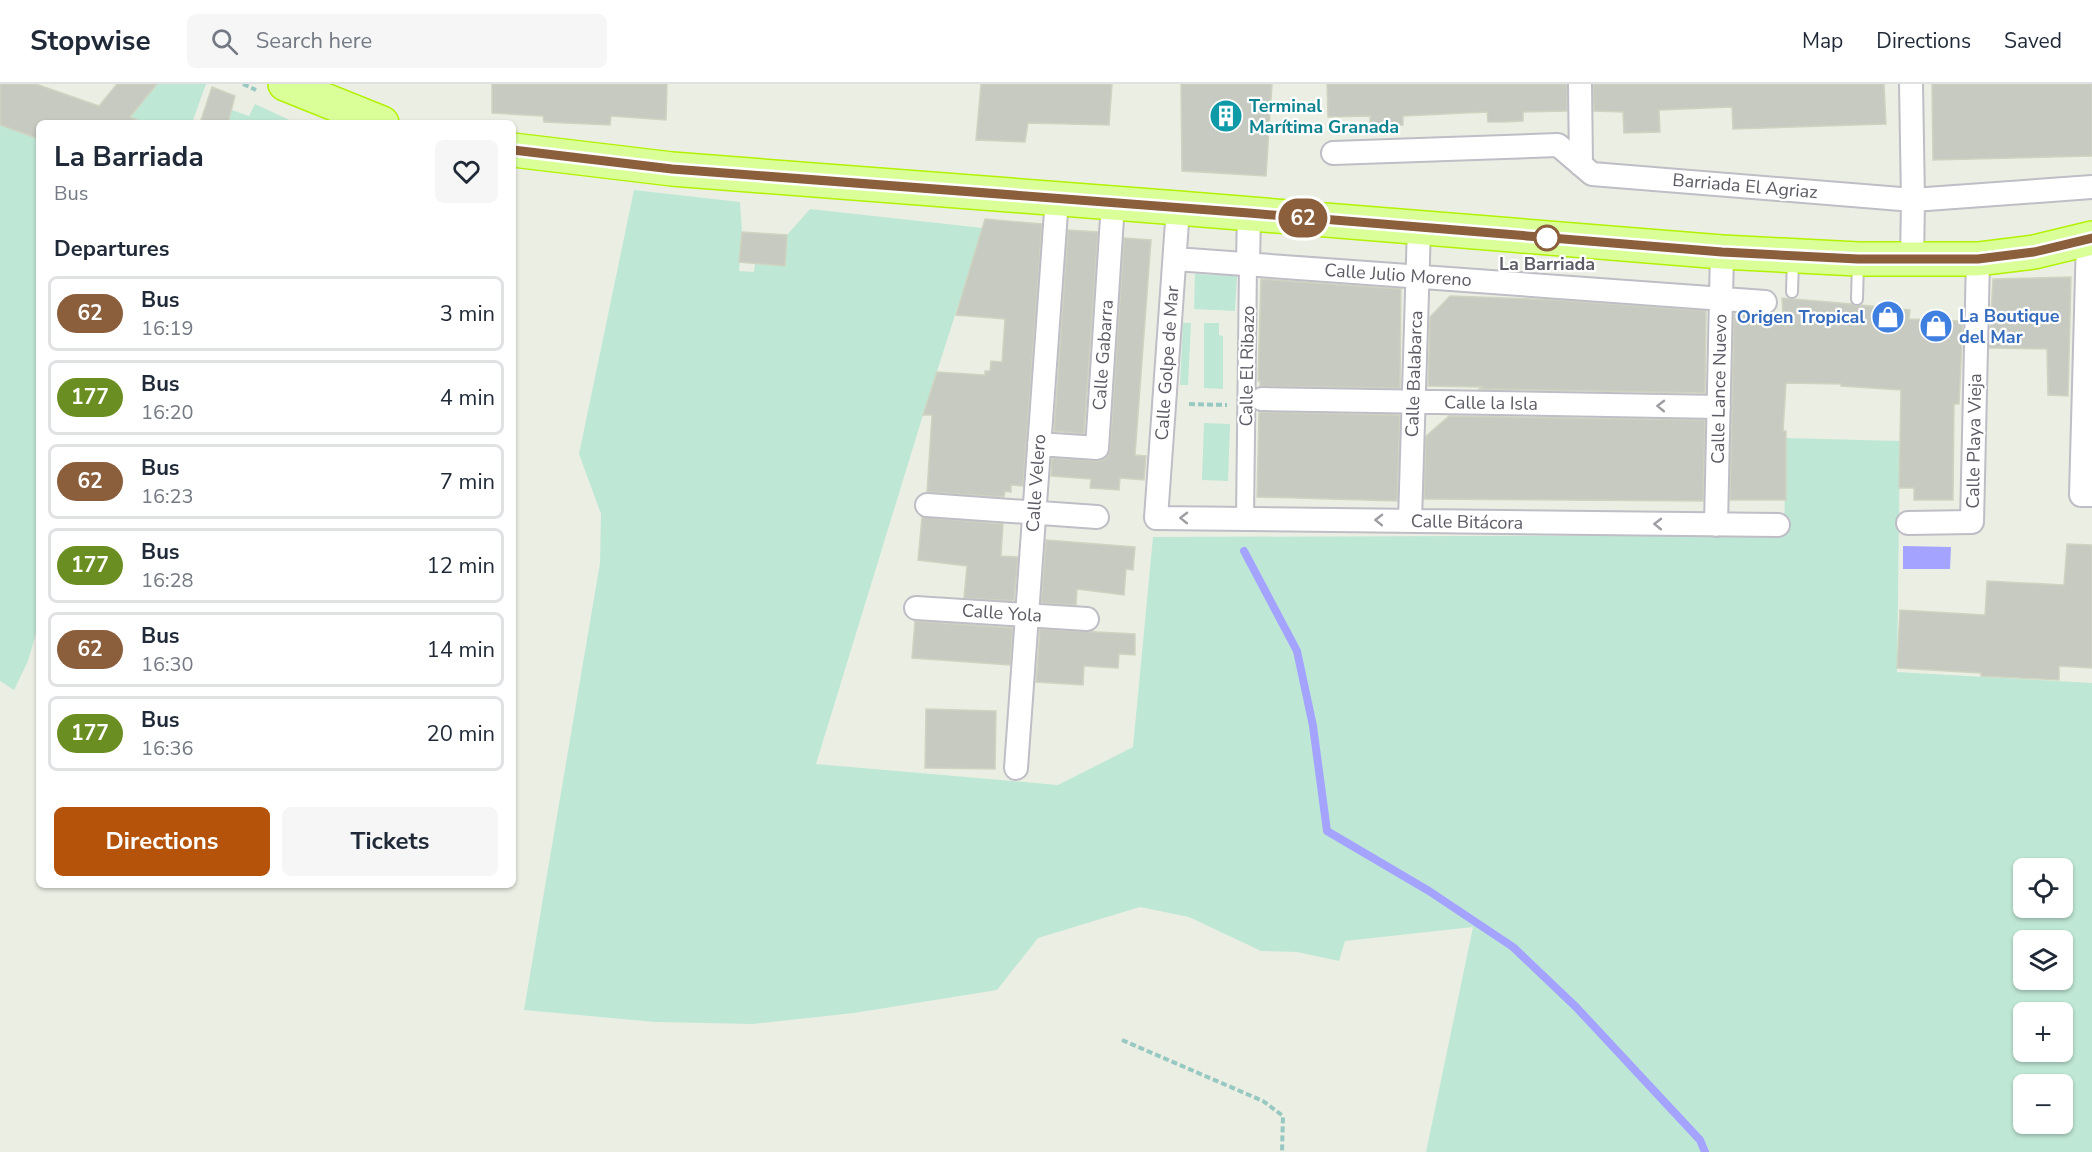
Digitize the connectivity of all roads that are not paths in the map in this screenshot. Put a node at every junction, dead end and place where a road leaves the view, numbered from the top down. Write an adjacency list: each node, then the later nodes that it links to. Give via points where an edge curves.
1 (285, 84): 4 (highway)
2 (1580, 84): 7 (street)
3 (1911, 84): 10 (street)
4 (375, 120)
5 (516, 150): 9 (highway, via 672,169)
6 (1333, 153): 7 (street, Barriada El Agriaz, via 1558,145)
7 (1581, 165): 10 (street, Barriada El Agriaz, via 1592,174)
8 (2092, 187): 10 (street, Barriada El Agriaz)
9 (1057, 198): 11 (highway); 31 (street, Calle Velero)
10 (1913, 200): 21 (street)
11 (1113, 202): 12 (highway); 31 (street, Calle Gabarra, via 1097,448)
12 (1178, 208): 13 (highway); 18 (street, Calle Golpe de Mar)
13 (1249, 213): 14 (highway); 22 (street, Calle El Ribazo)
14 (1419, 227): 16 (highway); 23 (street, Calle Balabarca)
15 (2090, 239): 20 (highway); 32 (street, via 2081,495)
16 (1722, 252): 17 (highway); 26 (street, Calle Lance Nuevo)
17 (1793, 256): 19 (highway); 24 (lane)
18 (1175, 259): 22 (street, Calle Julio Moreno); 36 (street, Calle Golpe de Mar)
19 (1858, 259): 21 (highway); 25 (lane)
20 (1978, 259): 21 (highway); 39 (street, Calle Playa Vieja, via 1972,522)
21 (1912, 260)
22 (1248, 264): 23 (street, Calle Julio Moreno); 28 (street, Calle El Ribazo)
23 (1417, 276): 26 (street, Calle Julio Moreno); 29 (street, Calle Balabarca)
24 (1792, 292)
25 (1857, 298)
26 (1721, 299): 27 (street, Calle Julio Moreno); 30 (street, Calle Lance Nuevo)
27 (1765, 302)
28 (1254, 402): 29 (street, Calle la Isla); 37 (street, Calle El Ribazo)
29 (1413, 402): 30 (street, Calle la Isla, one-way to 29); 38 (street, Calle Balabarca)
30 (1719, 407): 40 (street, Calle Lance Nuevo)
31 (1039, 444): 34 (street, Calle Velero)
32 (2092, 495)
33 (927, 505): 34 (street)
34 (1034, 513): 35 (street); 43 (street, Calle Velero)
35 (1097, 517)
36 (1156, 518): 37 (street, Calle Bitácora, one-way to 36)
37 (1245, 519): 38 (street, Calle Bitácora, one-way to 37)
38 (1410, 521): 40 (street, Calle Bitácora, one-way to 38)
39 (1908, 523)
40 (1716, 525): 41 (street, Calle Bitácora)
41 (1778, 525)
42 (916, 608): 43 (street, Calle Yola)
43 (1026, 615): 44 (street, Calle Yola); 45 (street, Calle Velero)
44 (1087, 619)
45 (1016, 768)

